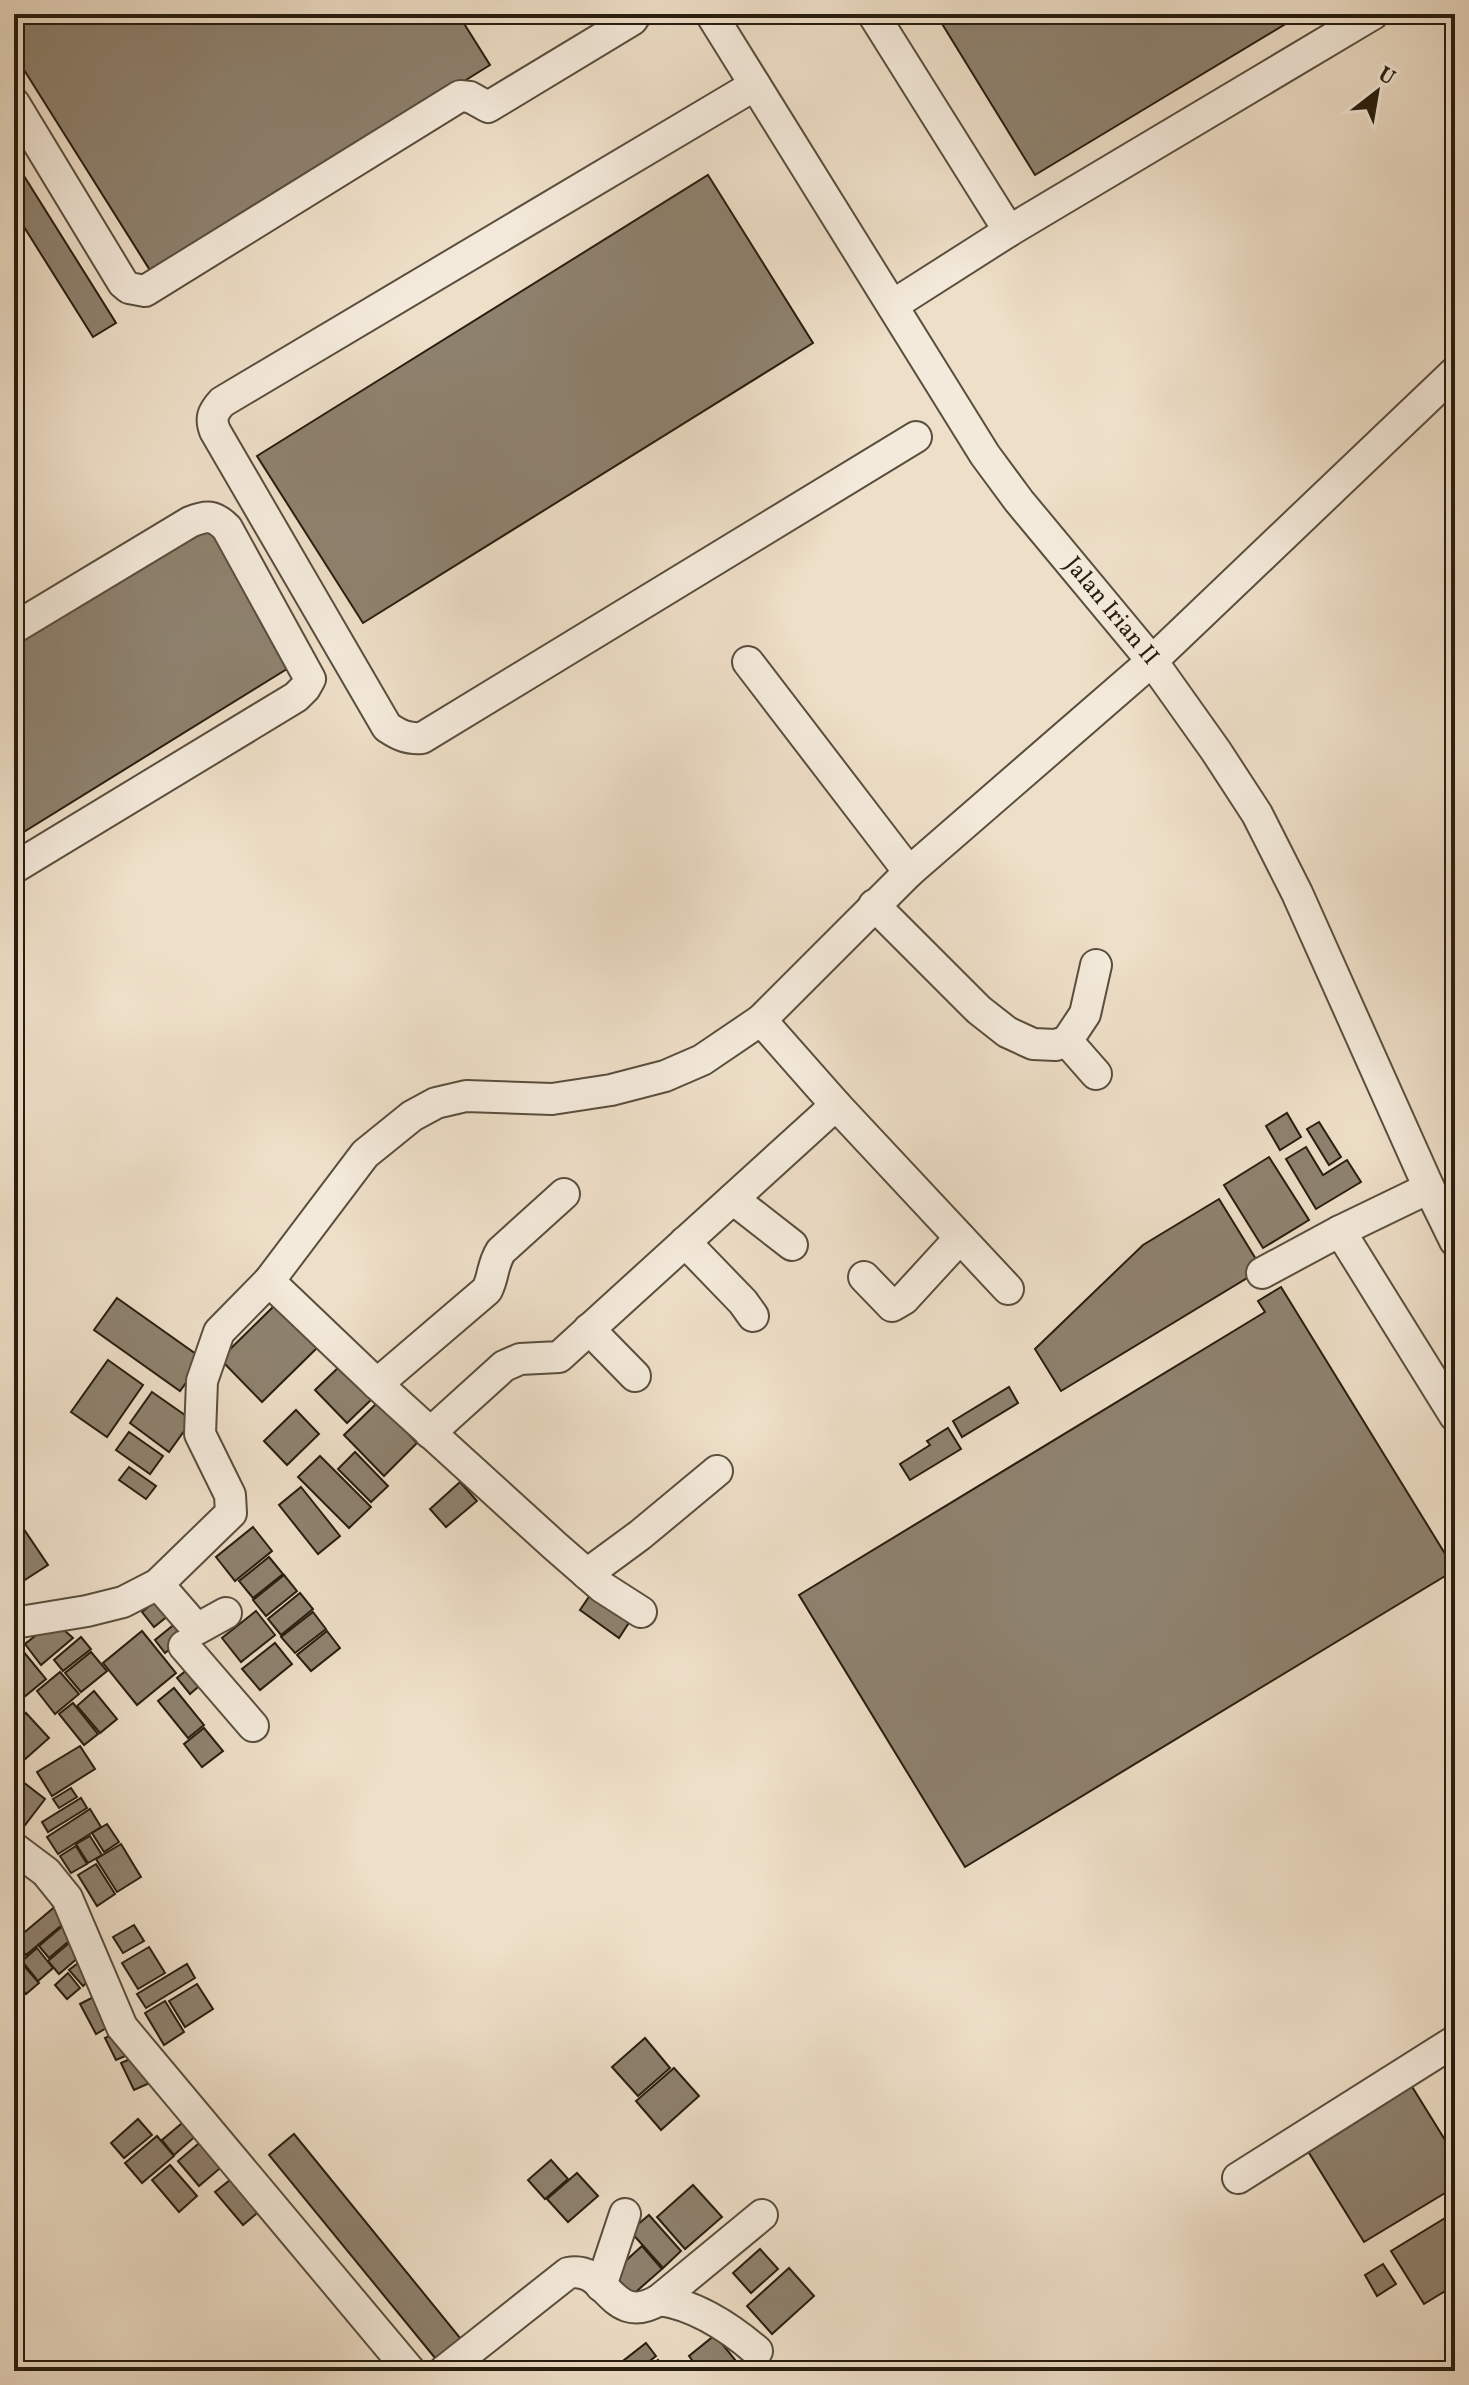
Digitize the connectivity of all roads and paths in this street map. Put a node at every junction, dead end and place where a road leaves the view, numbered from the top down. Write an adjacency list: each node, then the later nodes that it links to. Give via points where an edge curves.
1 (636, 14): 6 (street, via 488,107 460,96 145,291 123,283)
2 (711, 14): 5 (street, Jalan Irian II)
3 (873, 14): 7 (street)
4 (1373, 14): 7 (street)
5 (755, 85): 8 (street, Jalan Irian II); 10 (street, via 222,402 211,421 215,431 387,727 410,739 422,738)
6 (14, 103)
7 (1009, 231): 8 (street)
8 (893, 305): 12 (street, Jalan Irian II, via 985,455)
9 (1455, 372): 12 (street)
10 (916, 437)
11 (14, 628): 14 (street, via 190,522 210,516 227,528 310,679 296,697)
12 (1152, 661): 15 (street); 22 (street, Jalan Irian II, via 1257,814)
13 (748, 662): 15 (street)
14 (14, 868)
15 (909, 872): 16 (street)
16 (874, 905): 18 (street); 19 (street, via 1007,1032 1033,1044)
17 (1096, 965): 19 (street, via 1085,1014)
18 (761, 1020): 21 (street); 32 (street, via 702,1060 611,1090 552,1099 466,1096 436,1103 365,1154)
19 (1067, 1041): 20 (street)
20 (1096, 1074)
21 (836, 1105): 24 (street); 26 (street)
22 (1429, 1188): 25 (street); 27 (street, Jalan Irian II)
23 (564, 1194): 37 (street, via 501,1251 487,1290)
24 (733, 1199): 28 (street); 29 (street)
25 (1340, 1231): 30 (street); 38 (street)
26 (960, 1238): 31 (street, via 892,1306); 33 (street)
27 (1455, 1241)
28 (685, 1242): 34 (street); 35 (street)
29 (792, 1245)
30 (1262, 1273)
31 (864, 1277)
32 (269, 1281): 37 (street); 42 (street, via 219,1332 202,1381 200,1434 230,1495 231,1513)
33 (1008, 1289)
34 (753, 1316)
35 (589, 1329): 36 (street); 39 (street, via 559,1357 520,1359 504,1366)
36 (635, 1376)
37 (377, 1384): 39 (street)
38 (1455, 1416)
39 (430, 1433): 41 (street)
40 (717, 1471): 41 (street)
41 (587, 1574): 43 (street)
42 (158, 1584): 45 (street, via 123,1602); 46 (street)
43 (641, 1612)
44 (226, 1613): 46 (street)
45 (14, 1623)
46 (185, 1645): 47 (street)
47 (253, 1726)
48 (14, 1848): 56 (street, via 46,1872 67,1898 122,2027)
49 (1453, 2048): 50 (street)
50 (1238, 2178)
51 (625, 2214): 53 (street)
52 (762, 2215): 54 (street)
53 (601, 2286): 54 (street, via 635,2309); 57 (street, via 581,2272 568,2273)
54 (659, 2300): 55 (street, via 686,2306)
55 (757, 2351)
56 (410, 2371)
57 (444, 2371)

